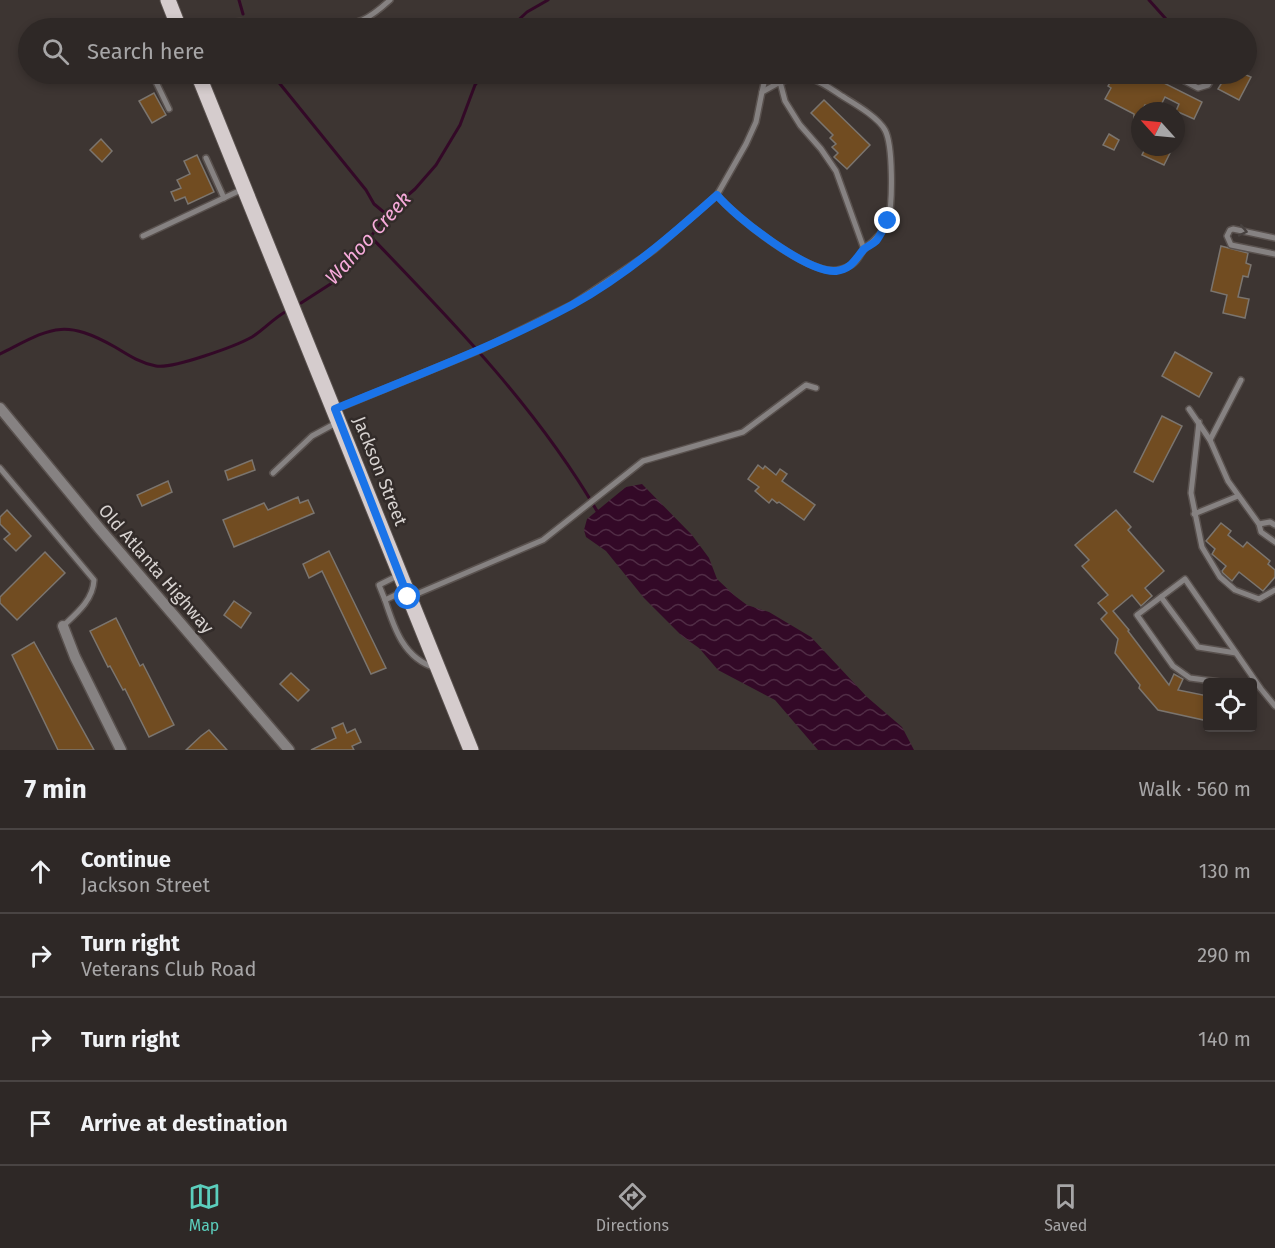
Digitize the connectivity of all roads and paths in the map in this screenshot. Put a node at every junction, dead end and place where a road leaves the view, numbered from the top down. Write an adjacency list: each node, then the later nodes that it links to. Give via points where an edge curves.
1 (168, 0): 3 (main road)
2 (390, 0): 4 (lane)
3 (175, 18)
4 (368, 18)
5 (157, 84): 14 (lane)
6 (202, 84): 16 (main road, Jackson Street)
7 (764, 84): 13 (lane)
8 (776, 84): 13 (lane)
9 (781, 84): 21 (lane, via 795,117 836,171)
10 (821, 84): 21 (lane, via 867,112 885,130 892,165 888,221 875,241)
11 (1190, 84): 12 (lane, via 1198,88)
12 (1209, 84)
13 (762, 92): 17 (lane, via 756,122)
14 (169, 109)
15 (206, 158): 18 (lane)
16 (244, 188): 18 (lane); 27 (main road, Jackson Street)
17 (717, 195): 21 (lane, via 727,207 794,257 822,269 837,271 853,264); 27 (lane, via 654,250 573,304)
18 (224, 198): 19 (lane)
19 (143, 236)
20 (1275, 238): 22 (lane, one-way to 20, via 1231,245 1227,236 1233,229)
21 (864, 249)
22 (1275, 254)
23 (1241, 380): 29 (lane)
24 (816, 388): 39 (lane, via 806,385 743,432 643,461 543,540)
25 (0, 408): 50 (street, Old Atlanta Highway)
26 (1190, 409): 28 (lane)
27 (337, 415): 31 (lane); 37 (main road, Jackson Street)
28 (1199, 422): 29 (lane); 33 (lane, via 1191,494)
29 (1210, 440): 32 (lane)
30 (0, 468): 42 (lane, via 94,580 84,606)
31 (273, 473)
32 (1238, 496): 33 (lane); 34 (lane)
33 (1194, 514): 38 (lane, via 1202,547 1220,577 1235,590 1259,599)
34 (1259, 524): 35 (lane); 36 (lane, via 1261,532)
35 (1275, 525)
36 (1275, 542)
37 (400, 574): 39 (main road, Jackson Street); 41 (lane, via 379,585)
38 (1275, 590)
39 (407, 594): 41 (lane); 44 (main road, Jackson Street)
40 (1161, 597): 43 (lane, via 1198,647); 43 (lane, via 1185,579); 45 (lane, via 1137,615 1173,666 1190,678)
41 (385, 600): 44 (lane, via 401,642 423,665)
42 (63, 626): 49 (street)
43 (1236, 653): 47 (lane)
44 (437, 669): 51 (main road, Jackson Street)
45 (1203, 680)
46 (1257, 689): 47 (lane)
47 (1261, 689): 48 (lane)
48 (1275, 706)
49 (121, 750)
50 (290, 750)
51 (471, 750)

